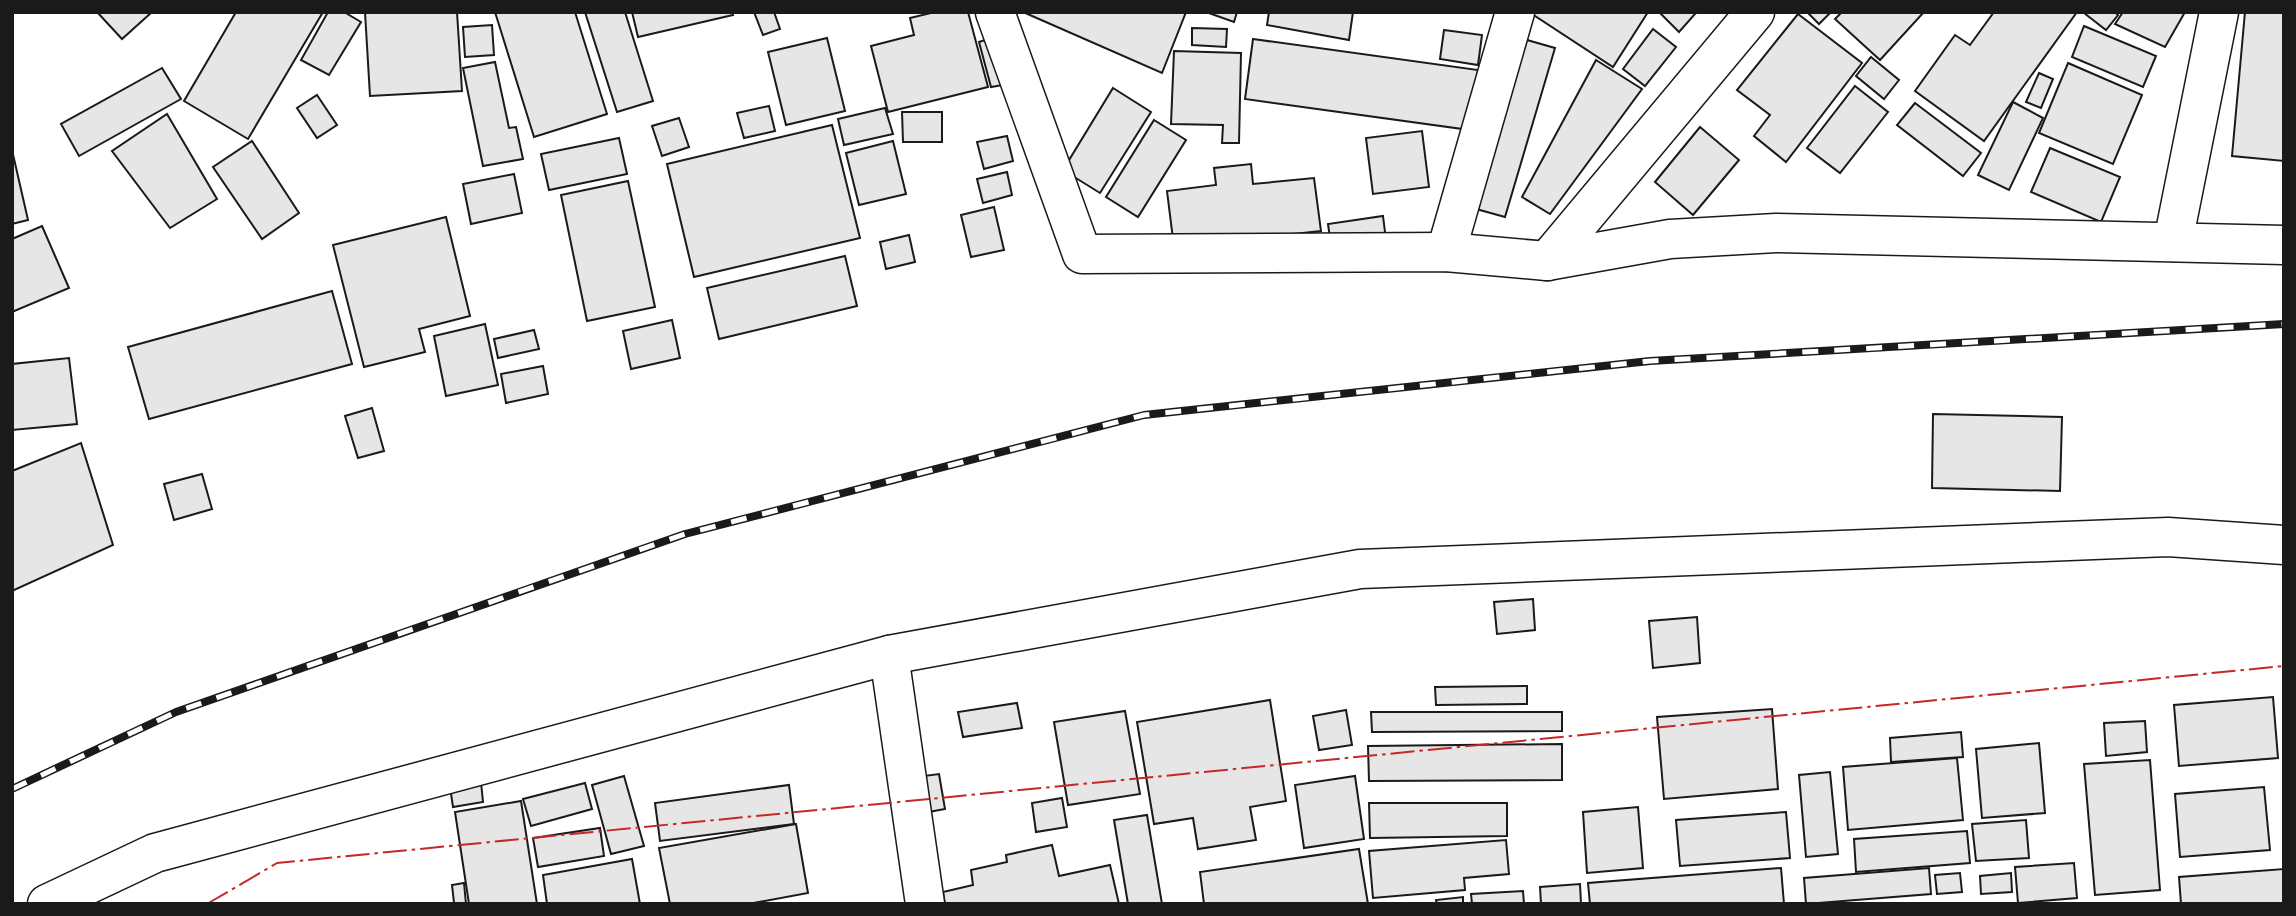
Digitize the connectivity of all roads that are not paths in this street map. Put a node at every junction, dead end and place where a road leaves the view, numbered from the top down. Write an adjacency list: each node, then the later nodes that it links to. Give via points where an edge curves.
1 (995, 12): 7 (street, via 1082,254)
2 (1514, 12): 7 (street)
3 (1755, 12): 8 (street)
4 (2219, 12): 5 (street)
5 (2173, 242): 6 (street); 8 (street, via 1776,233 1670,239)
6 (2284, 245)
7 (1446, 252): 8 (street)
8 (1547, 261)
9 (2284, 545): 10 (street, via 2168,537 1360,569)
10 (889, 655): 11 (street, via 155,853); 12 (street)
11 (47, 904)
12 (925, 904)

